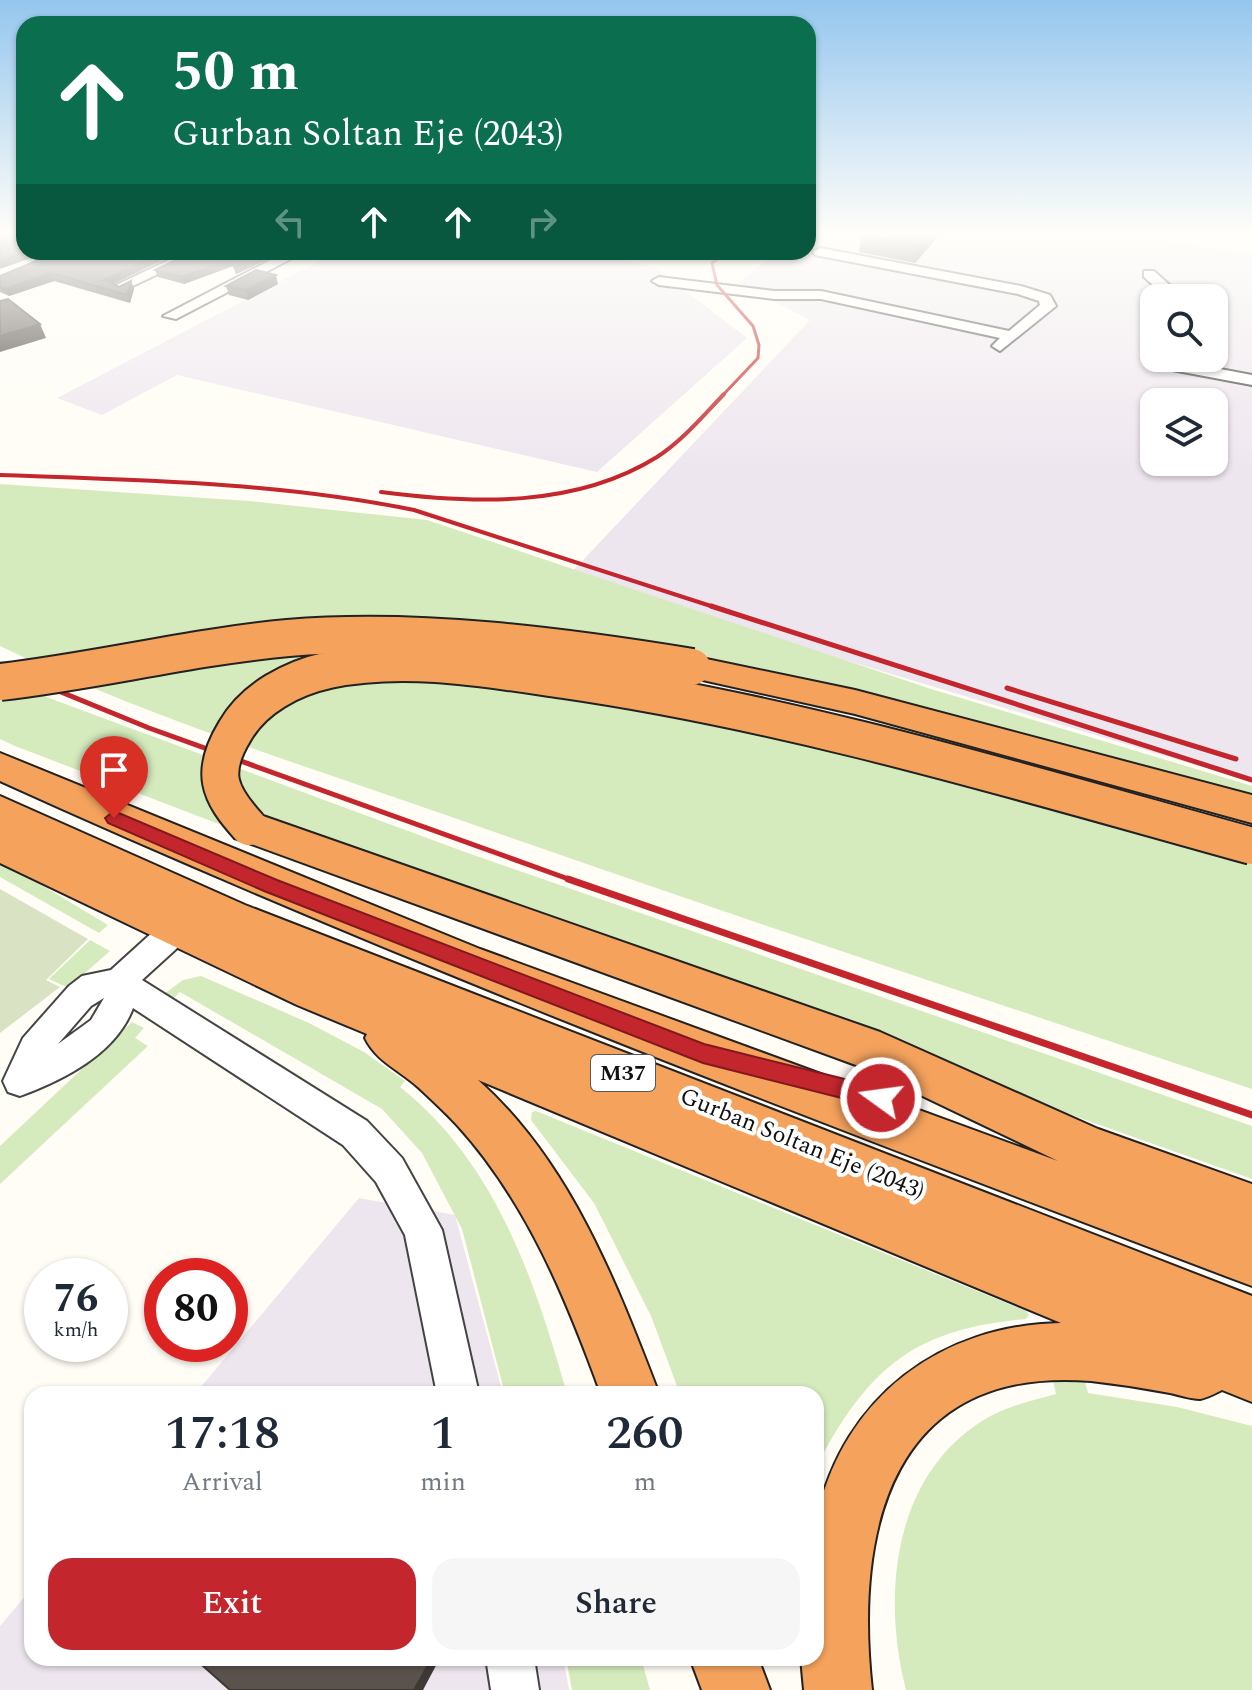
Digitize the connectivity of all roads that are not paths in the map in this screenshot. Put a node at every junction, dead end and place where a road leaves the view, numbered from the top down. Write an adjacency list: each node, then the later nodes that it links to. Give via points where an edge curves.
1 (181, 311): 4 (street)
2 (895, 311): 5 (street)
3 (1042, 311): 5 (street)
4 (171, 316)
5 (1012, 336): 6 (street)
6 (993, 351)
7 (1176, 372): 10 (street)
8 (1220, 372): 9 (street)
9 (1252, 380)
10 (1172, 388)
11 (0, 682): 13 (highway, bridge, via 288,638 384,636 634,657 855,702)
12 (0, 766): 19 (highway, Gurban Soltan Eje (2043) / M37, via 270,886)
13 (1252, 809)
14 (0, 810): 23 (highway, Gurban Soltan Eje (2043) / M37, via 230,917)
15 (0, 840): 17 (highway, via 10,850)
16 (1252, 846): 20 (highway, bridge, via 746,712 534,676 379,665 304,677 271,694 239,720 222,754 216,780 226,803 249,827 880,1053)
17 (176, 930): 18 (highway); 26 (street, via 119,982 355,1133 389,1170 423,1230)
18 (313, 991): 24 (highway); 27 (highway, via 424,1060 476,1107 516,1155 578,1261)
19 (703, 1053): 20 (highway); 22 (highway, Gurban Soltan Eje (2043) / M37)
20 (1088, 1150): 21 (highway)
21 (1252, 1210)
22 (1252, 1259)
23 (1252, 1324)
24 (1252, 1373)
25 (1252, 1379): 32 (highway, via 1135,1358 1061,1353 983,1362 926,1393 880,1442 840,1538 835,1593)
26 (456, 1386)
27 (627, 1386)
28 (511, 1666): 30 (street)
29 (727, 1666): 31 (highway)
30 (515, 1690)
31 (736, 1690)
32 (838, 1690)

